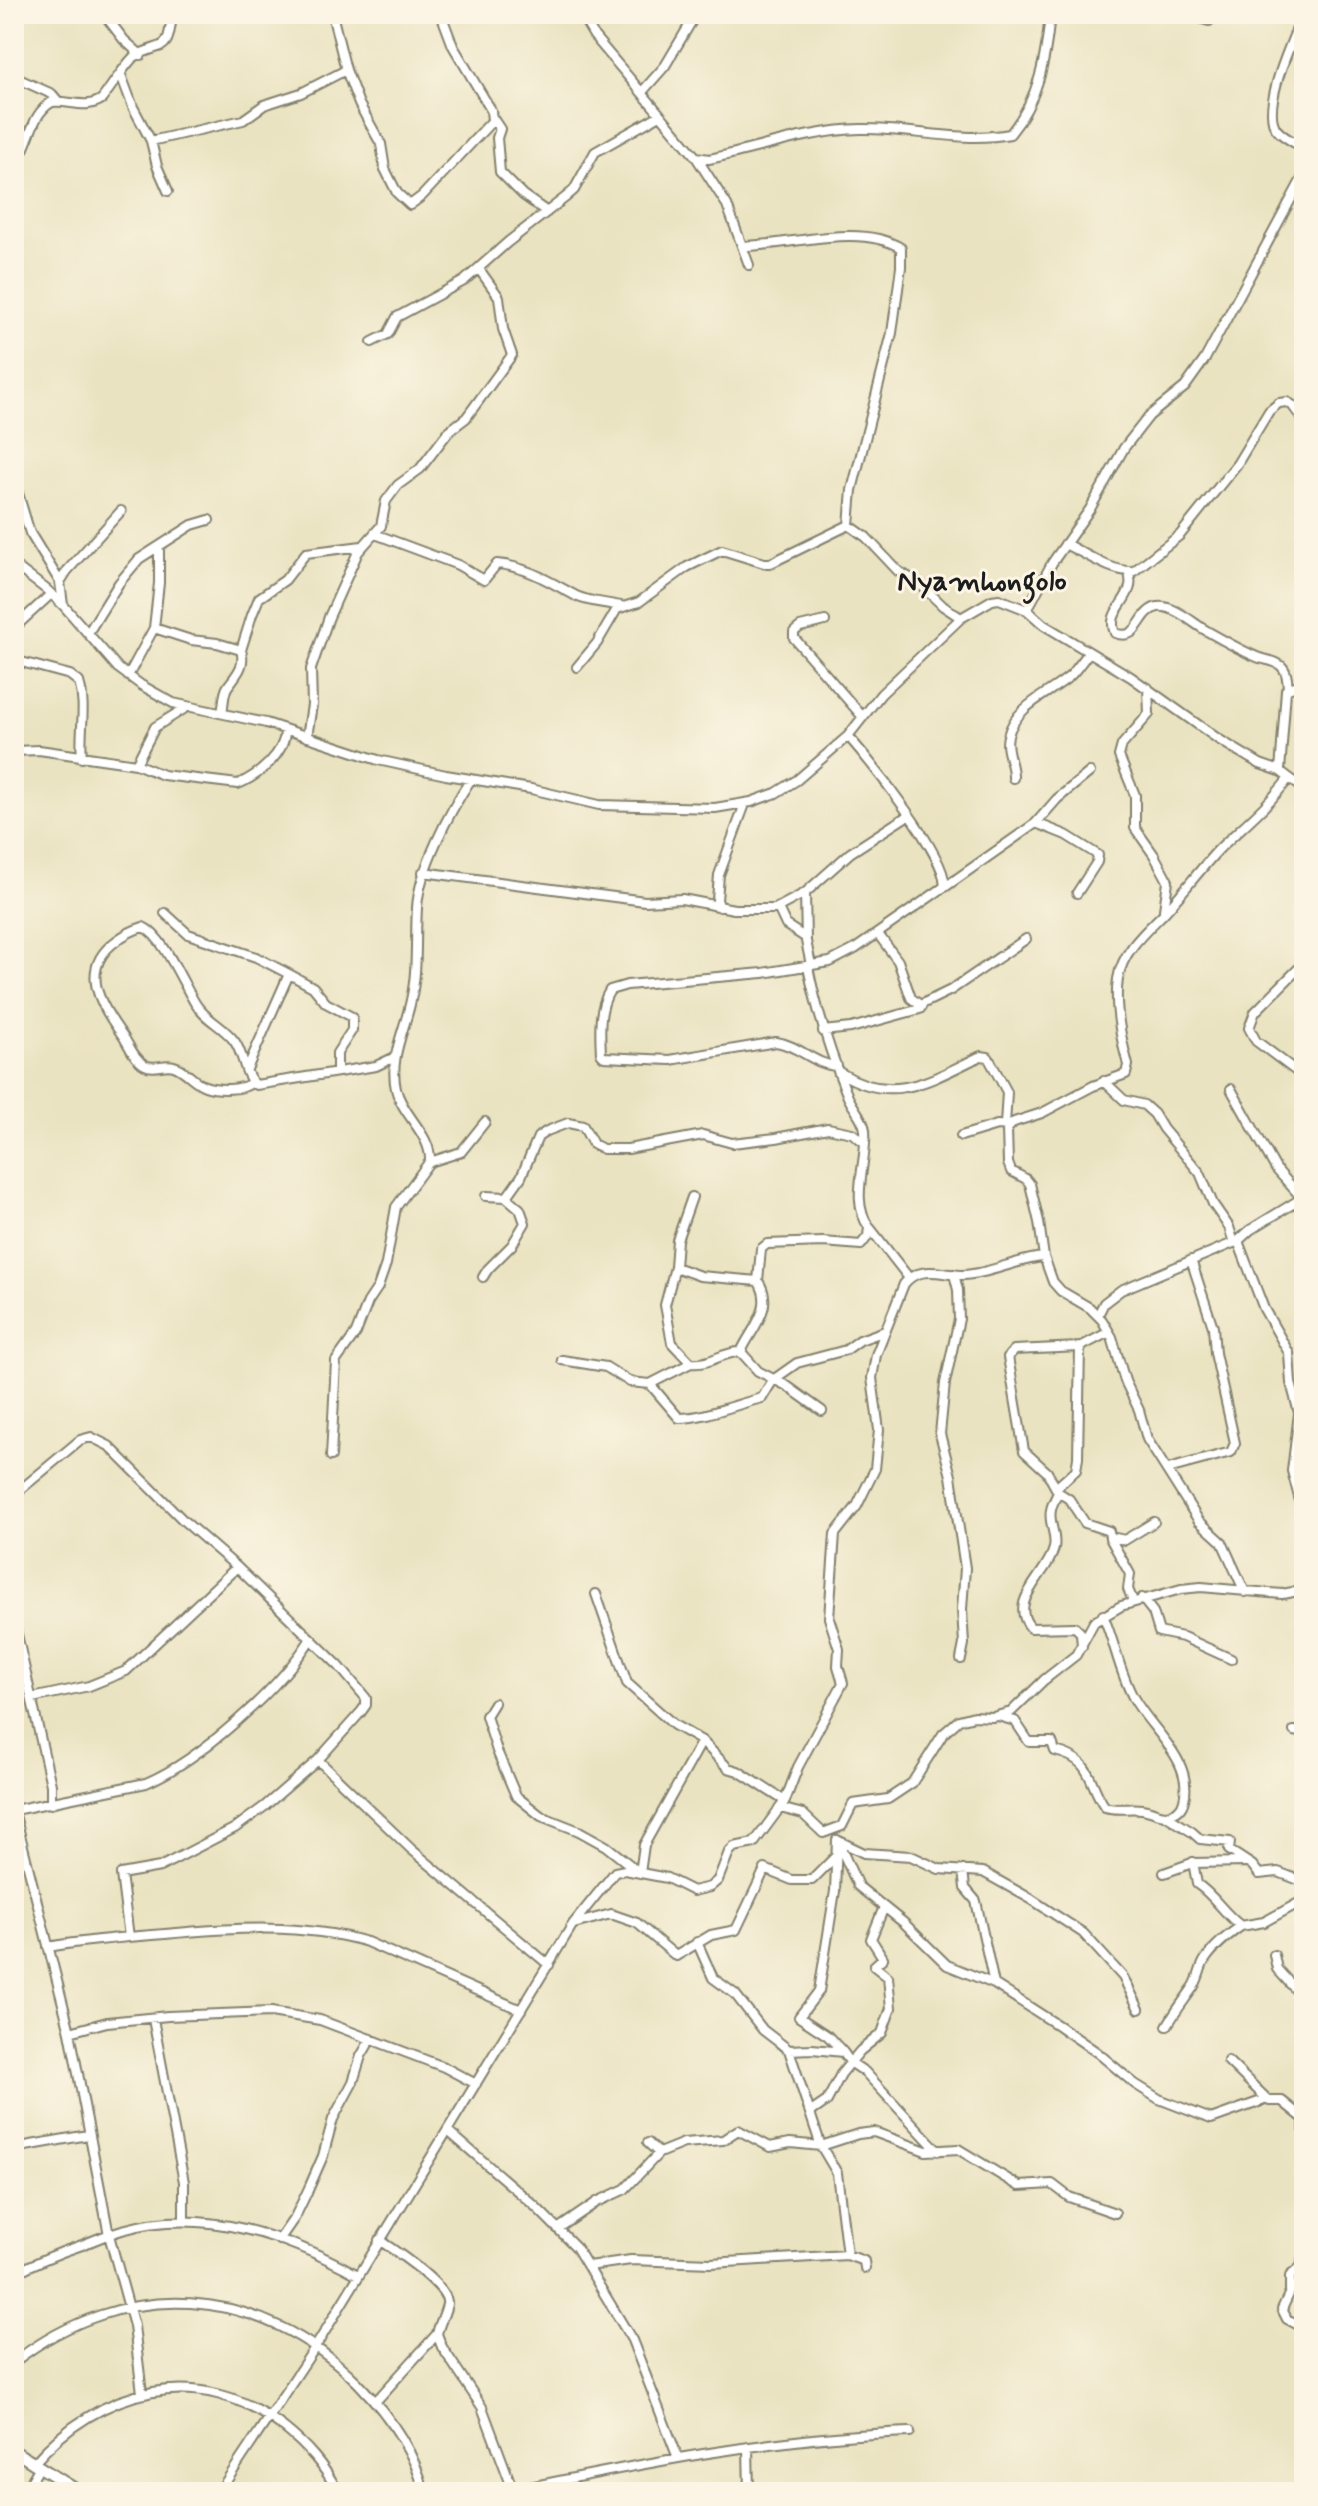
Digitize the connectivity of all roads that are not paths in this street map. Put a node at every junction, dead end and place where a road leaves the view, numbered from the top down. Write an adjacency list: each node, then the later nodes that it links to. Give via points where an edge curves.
1 (104, 14): 11 (street)
2 (172, 14): 11 (street, via 165,45)
3 (332, 14): 12 (street)
4 (441, 14): 18 (street)
5 (581, 14): 15 (street)
6 (696, 14): 15 (street, via 665,66)
7 (1050, 14): 21 (street, via 1034,95 1010,134 836,131 709,159)
8 (1186, 14): 9 (street, via 1209,21)
9 (1215, 14)
10 (1303, 14): 20 (street, via 1272,114 1278,131)
11 (141, 55): 13 (street)
12 (346, 70): 18 (street, via 381,144 385,169 410,205); 19 (street, via 264,105 243,120)
13 (121, 75): 16 (street, via 96,103); 19 (street)
14 (14, 77): 16 (street)
15 (642, 92): 17 (street)
16 (58, 101): 22 (street, via 42,110)
17 (660, 115): 21 (street); 25 (street, via 595,152 574,190)
18 (492, 117): 25 (street, via 500,129 500,172)
19 (151, 141): 24 (street)
20 (1304, 148)
21 (696, 157): 26 (street, via 727,205)
22 (14, 163)
23 (1304, 175): 36 (street, via 1205,359 1185,387 1134,434)
24 (168, 191)
25 (547, 212): 28 (street)
26 (743, 246): 27 (street); 34 (street, via 841,235 901,248 892,333 852,490)
27 (749, 265)
28 (479, 269): 29 (street, via 397,317 388,334); 35 (street, via 499,297 512,355 466,418 386,501 383,523)
29 (372, 342)
30 (1304, 421): 40 (street, via 1287,402 1269,411 1237,464 1180,535)
31 (14, 480): 41 (street, via 30,533)
32 (121, 511): 41 (street)
33 (209, 520): 38 (street)
34 (849, 525): 44 (street, via 771,563 719,551 639,602); 46 (street, via 898,571)
35 (375, 534): 37 (street); 44 (street, via 484,580 497,564 512,566 581,598)
36 (1065, 544): 40 (street); 45 (street)
37 (362, 546): 51 (street, via 306,553 285,580 259,598); 64 (street, via 311,669)
38 (159, 547): 49 (street); 50 (street, via 130,568)
39 (14, 565): 42 (street)
40 (1128, 571): 56 (street, via 1131,589 1113,617 1115,633 1132,633 1146,615 1161,607 1276,663 1286,671)
41 (60, 582): 43 (street)
42 (51, 594): 43 (street); 48 (street)
43 (64, 606): 50 (street)
44 (621, 606): 54 (street)
45 (1027, 610): 46 (street, via 999,599); 52 (street)
46 (961, 618): 61 (street)
47 (825, 621): 61 (street, via 800,627 794,638)
48 (14, 628)
49 (154, 628): 51 (street); 55 (street)
50 (88, 633): 55 (street)
51 (241, 650): 60 (street, via 242,662 226,691)
52 (1089, 652): 57 (street); 70 (street, via 1012,727 1007,751)
53 (14, 660): 66 (street, via 79,682)
54 (577, 667)
55 (128, 676): 59 (street, via 162,698)
56 (1288, 687): 58 (street); 68 (street)
57 (1148, 688): 68 (street, via 1244,755); 84 (street, via 1149,714 1119,756 1135,795 1135,828 1168,881)
58 (1304, 690)
59 (187, 706): 60 (street); 67 (street, via 155,727)
60 (222, 713): 62 (street)
61 (862, 716): 63 (street)
62 (285, 730): 64 (street); 67 (street, via 280,749 238,784 163,775)
63 (848, 736): 74 (street, via 797,780); 75 (street)
64 (307, 737): 72 (street, via 378,760)
65 (14, 751): 66 (street)
66 (82, 758): 67 (street)
67 (136, 764)
68 (1280, 771): 71 (street)
69 (1090, 772): 76 (street)
70 (1013, 778)
71 (1289, 778): 73 (street); 84 (street)
72 (471, 779): 74 (street, via 612,806); 77 (street)
73 (1304, 789)
74 (745, 804): 81 (street, via 719,875)
75 (907, 816): 78 (street, via 938,862); 79 (street, via 850,853)
76 (1036, 823): 78 (street); 80 (street, via 1098,855)
77 (423, 872): 81 (street); 93 (street, via 411,1001)
78 (944, 887): 85 (street)
79 (805, 893): 82 (street); 86 (street)
80 (1077, 893)
81 (720, 907): 82 (street)
82 (778, 908): 86 (street, via 786,925)
83 (165, 913): 90 (street, via 188,934)
84 (1164, 913): 98 (street, via 1144,932 1118,976 1128,1065 1126,1074)
85 (878, 934): 89 (street, via 843,956); 91 (street, via 898,961 911,998)
86 (806, 938): 89 (street)
87 (1026, 939): 91 (street)
88 (1304, 963): 97 (street, via 1255,1012 1249,1028 1256,1041)
89 (810, 966): 92 (street); 95 (street, via 619,986 610,990 602,1013 601,1054 662,1060 776,1042)
90 (289, 974): 94 (street); 96 (street, via 352,1017 352,1030 337,1053)
91 (923, 1004): 92 (street, via 851,1028)
92 (823, 1031): 95 (street)
93 (395, 1057): 96 (street); 105 (street, via 396,1089 429,1149)
94 (247, 1069): 99 (street); 99 (street, via 228,1032 197,1008 152,932 143,927 131,931 102,952 94,975 99,996 143,1064 174,1066 205,1086 239,1088)
95 (839, 1069): 102 (street, via 866,1087 902,1088 988,1057 1007,1092); 104 (street, via 865,1128)
96 (337, 1072): 99 (street)
97 (1304, 1077)
98 (1104, 1081): 102 (street); 111 (street, via 1124,1100 1141,1103 1154,1114 1200,1173)
99 (252, 1082)
100 (1231, 1089): 109 (street, via 1276,1169)
101 (485, 1122): 105 (street, via 461,1152)
102 (1007, 1125): 103 (street); 112 (street, via 1008,1163 1030,1184)
103 (961, 1136)
104 (864, 1142): 107 (street, via 852,1133 828,1128 732,1143 699,1136 603,1149 593,1144 583,1126 568,1123 538,1137); 110 (street, via 860,1207)
105 (430, 1162): 130 (street, via 396,1207 378,1287 336,1361)
106 (486, 1196): 107 (street)
107 (506, 1197): 116 (street, via 520,1209 525,1223)
108 (692, 1197): 114 (street, via 677,1240)
109 (1303, 1198): 111 (street)
110 (869, 1227): 117 (street); 118 (street, via 861,1245 767,1244 761,1249)
111 (1236, 1242): 113 (street); 129 (street, via 1289,1353)
112 (1044, 1257): 115 (street); 119 (street, via 1061,1291)
113 (1191, 1260): 119 (street, via 1112,1295); 131 (street, via 1213,1327 1235,1443 1231,1452)
114 (675, 1267): 118 (street, via 700,1276); 125 (street, via 666,1318 672,1343)
115 (954, 1274): 117 (street, via 926,1271); 146 (street, via 959,1319 940,1434 965,1568)
116 (483, 1277)
117 (909, 1278): 120 (street)
118 (758, 1281): 123 (street, via 764,1309)
119 (1098, 1315): 121 (street)
120 (885, 1331): 126 (street, via 846,1350 797,1363); 156 (street, via 872,1378 879,1430 875,1469 857,1506 835,1534 829,1618 843,1683)
121 (1109, 1332): 122 (street); 131 (street, via 1147,1439)
122 (1080, 1347): 132 (street, via 1078,1458 1076,1470); 132 (street, via 1021,1349 1008,1357 1024,1451)
123 (741, 1352): 125 (street, via 711,1363); 126 (street)
124 (562, 1360): 127 (street, via 606,1367 630,1382)
125 (691, 1363): 127 (street)
126 (773, 1380): 127 (street, via 762,1398 695,1418 679,1418); 128 (street)
127 (650, 1384)
128 (822, 1411)
129 (1301, 1419): 134 (street, via 1292,1471)
130 (331, 1456)
131 (1168, 1469): 139 (street, via 1199,1521 1222,1542)
132 (1058, 1490): 136 (street, via 1085,1523 1105,1529); 145 (street, via 1050,1512 1054,1546 1023,1600 1024,1617 1035,1628 1075,1627)
133 (14, 1495): 137 (street, via 75,1443 96,1439)
134 (1304, 1516)
135 (1154, 1522): 136 (street, via 1125,1540)
136 (1111, 1537): 141 (street, via 1130,1574 1128,1589)
137 (237, 1567): 144 (street); 148 (street, via 126,1671 89,1686)
138 (1304, 1590): 139 (street)
139 (1245, 1592): 141 (street, via 1201,1587)
140 (596, 1594): 153 (street, via 627,1683 674,1725)
141 (1137, 1599): 142 (street); 147 (street, via 1153,1612 1159,1632)
142 (1103, 1615): 145 (street); 158 (street, via 1122,1675 1183,1772 1183,1804)
143 (14, 1621): 148 (street)
144 (310, 1640): 154 (street, via 366,1698 361,1712); 155 (street, via 251,1707 157,1778)
145 (1082, 1647): 150 (street, via 1011,1712)
146 (961, 1659)
147 (1231, 1659)
148 (32, 1698): 155 (street)
149 (494, 1703): 164 (street, via 486,1716 516,1796 541,1816 606,1846)
150 (998, 1716): 156 (street, via 959,1720 937,1742 912,1783 888,1799 853,1804 842,1826 823,1833 803,1814); 158 (street, via 1015,1721 1029,1742 1054,1742 1055,1751 1079,1762 1105,1807)
151 (1294, 1731): 152 (street)
152 (1304, 1733)
153 (702, 1741): 156 (street, via 728,1768); 164 (street, via 644,1845)
154 (318, 1760): 171 (street, via 265,1806 203,1847 160,1867 121,1874); 176 (street, via 411,1849)
155 (51, 1804): 157 (street)
156 (782, 1805): 164 (street, via 754,1843 729,1852 718,1880 706,1890 693,1891)
157 (14, 1810): 174 (street)
158 (1165, 1815): 162 (street, via 1200,1839 1230,1842 1229,1850)
159 (837, 1840): 160 (street); 163 (street, via 864,1853 911,1856 939,1869); 168 (street, via 858,1886)
160 (837, 1855): 172 (street, via 812,1880 792,1880 765,1869 736,1930); 188 (street, via 819,1991 799,2017)
161 (1193, 1862): 162 (street); 165 (street); 170 (street, via 1197,1884)
162 (1248, 1862): 166 (street, via 1259,1874 1278,1872)
163 (963, 1870): 178 (street, via 965,1888 976,1901); 180 (street, via 983,1872 1083,1933 1123,1977)
164 (640, 1873): 169 (street, via 615,1872)
165 (1164, 1873)
166 (1304, 1882)
167 (1304, 1900): 170 (street, via 1264,1922)
168 (884, 1907): 178 (street, via 947,1965); 190 (street, via 871,1939 883,1958 874,1966 888,1977 891,2008 882,2033)
169 (573, 1924): 172 (street, via 611,1914 637,1923 676,1956); 176 (street)
170 (1241, 1926): 184 (street, via 1205,1960)
171 (129, 1937): 174 (street); 181 (street, via 245,1928 347,1936)
172 (697, 1942): 187 (street, via 713,1978)
173 (1301, 1945): 177 (street)
174 (48, 1947): 185 (street)
175 (1274, 1955): 179 (street, via 1277,1969)
176 (549, 1965): 181 (street)
177 (1304, 1971)
178 (994, 1984): 192 (street, via 1159,2099 1211,2119)
179 (1304, 1998): 183 (street)
180 (1139, 2009)
181 (521, 2010): 191 (street)
182 (153, 2019): 185 (street, via 107,2022); 186 (street, via 271,2012 320,2020); 206 (street, via 184,2182)
183 (1304, 2022)
184 (1167, 2026)
185 (70, 2032): 197 (street)
186 (371, 2039): 191 (street); 209 (street, via 333,2119 309,2188)
187 (789, 2050): 188 (street); 193 (street)
188 (843, 2052): 190 (street)
189 (1228, 2061): 192 (street)
190 (850, 2062): 193 (street, via 827,2101); 201 (street)
191 (476, 2084): 195 (street)
192 (1267, 2099): 194 (street, via 1282,2101)
193 (811, 2112): 199 (street)
194 (1304, 2119): 196 (street)
195 (448, 2131): 207 (street); 210 (street)
196 (1304, 2134)
197 (88, 2135): 200 (street); 208 (street)
198 (648, 2143): 202 (street)
199 (821, 2146): 201 (street, via 874,2132); 202 (street, via 770,2147 738,2130 723,2140 684,2143); 212 (street, via 837,2173)
200 (14, 2148)
201 (938, 2151): 205 (street, via 958,2149 1019,2186 1052,2184 1069,2197)
202 (659, 2153): 207 (street, via 625,2189)
203 (1304, 2166): 204 (street)
204 (1304, 2178)
205 (1115, 2213)
206 (184, 2221): 208 (street); 209 (street, via 223,2223)
207 (559, 2228): 213 (street)
208 (109, 2235): 215 (street); 217 (street)
209 (279, 2240): 216 (street)
210 (379, 2240): 216 (street); 219 (street, via 446,2295)
211 (1304, 2251): 218 (street, via 1301,2267 1290,2276 1282,2309 1287,2319)
212 (847, 2255): 213 (street, via 711,2263 631,2260); 214 (street, via 864,2261)
213 (588, 2266): 228 (street, via 632,2340)
214 (865, 2268)
215 (14, 2274)
216 (358, 2275): 220 (street)
217 (129, 2308): 220 (street, via 176,2301 225,2308 289,2328); 221 (street, via 56,2334); 222 (street)
218 (1304, 2328)
219 (437, 2334): 223 (street); 230 (street, via 482,2407)
220 (316, 2346): 223 (street); 224 (street)
221 (14, 2362)
222 (142, 2393): 224 (street, via 212,2391); 229 (street, via 94,2414 50,2445)
223 (376, 2401): 235 (street)
224 (270, 2417): 233 (street); 234 (street, via 325,2467)
225 (910, 2432): 226 (street)
226 (748, 2447): 228 (street); 236 (street)
227 (14, 2451): 229 (street)
228 (678, 2458): 230 (street)
229 (36, 2466): 231 (street); 232 (street)
230 (513, 2491)
231 (25, 2492)
232 (80, 2492)
233 (219, 2492)
234 (338, 2492)
235 (424, 2492)
236 (749, 2492)

